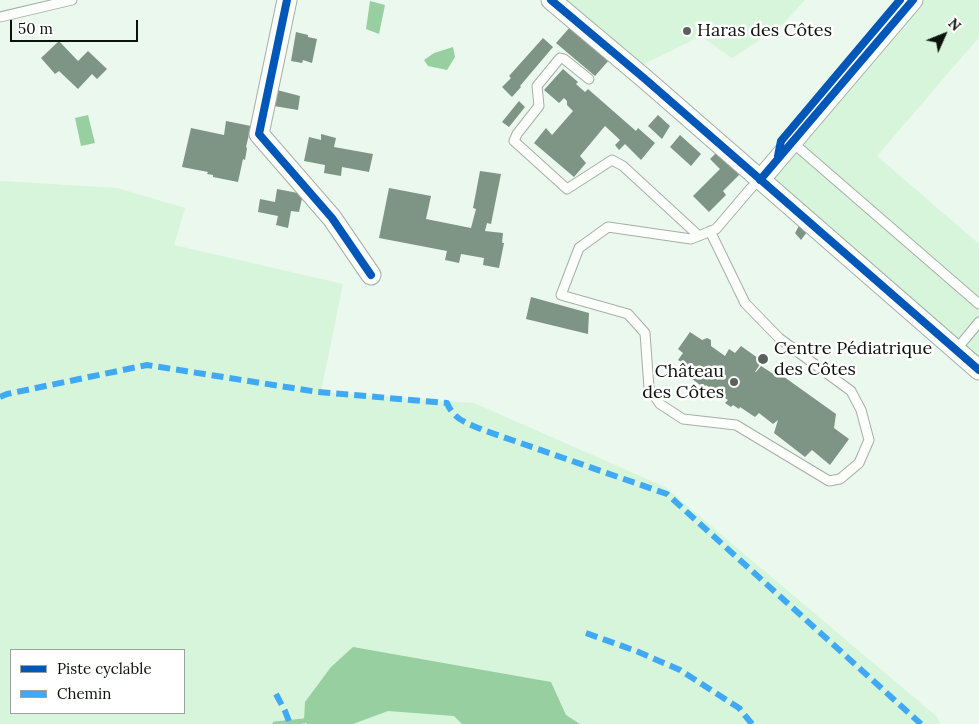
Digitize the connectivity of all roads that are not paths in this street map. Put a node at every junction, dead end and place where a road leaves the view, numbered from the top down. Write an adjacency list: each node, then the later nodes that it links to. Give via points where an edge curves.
1 (72, 0): 5 (lane)
2 (287, 0): 11 (street, via 259,134 332,218)
3 (551, 0): 8 (street)
4 (913, 0): 7 (street)
5 (0, 17)
6 (589, 80): 10 (lane, via 560,58 536,86 539,106 514,141 567,189 612,160 623,166)
7 (792, 142): 8 (street); 12 (lane)
8 (760, 180): 9 (lane, via 716,229); 14 (street)
9 (710, 231): 10 (lane); 10 (lane, via 745,303 779,338 852,391 869,440 859,463 840,479 829,481 736,425 683,419 660,404 649,388 645,333 628,314 561,295 580,248 608,227 691,239)
10 (699, 236)
11 (371, 275)
12 (979, 304)
13 (979, 322): 14 (lane)
14 (956, 350): 15 (street)
15 (979, 370)

